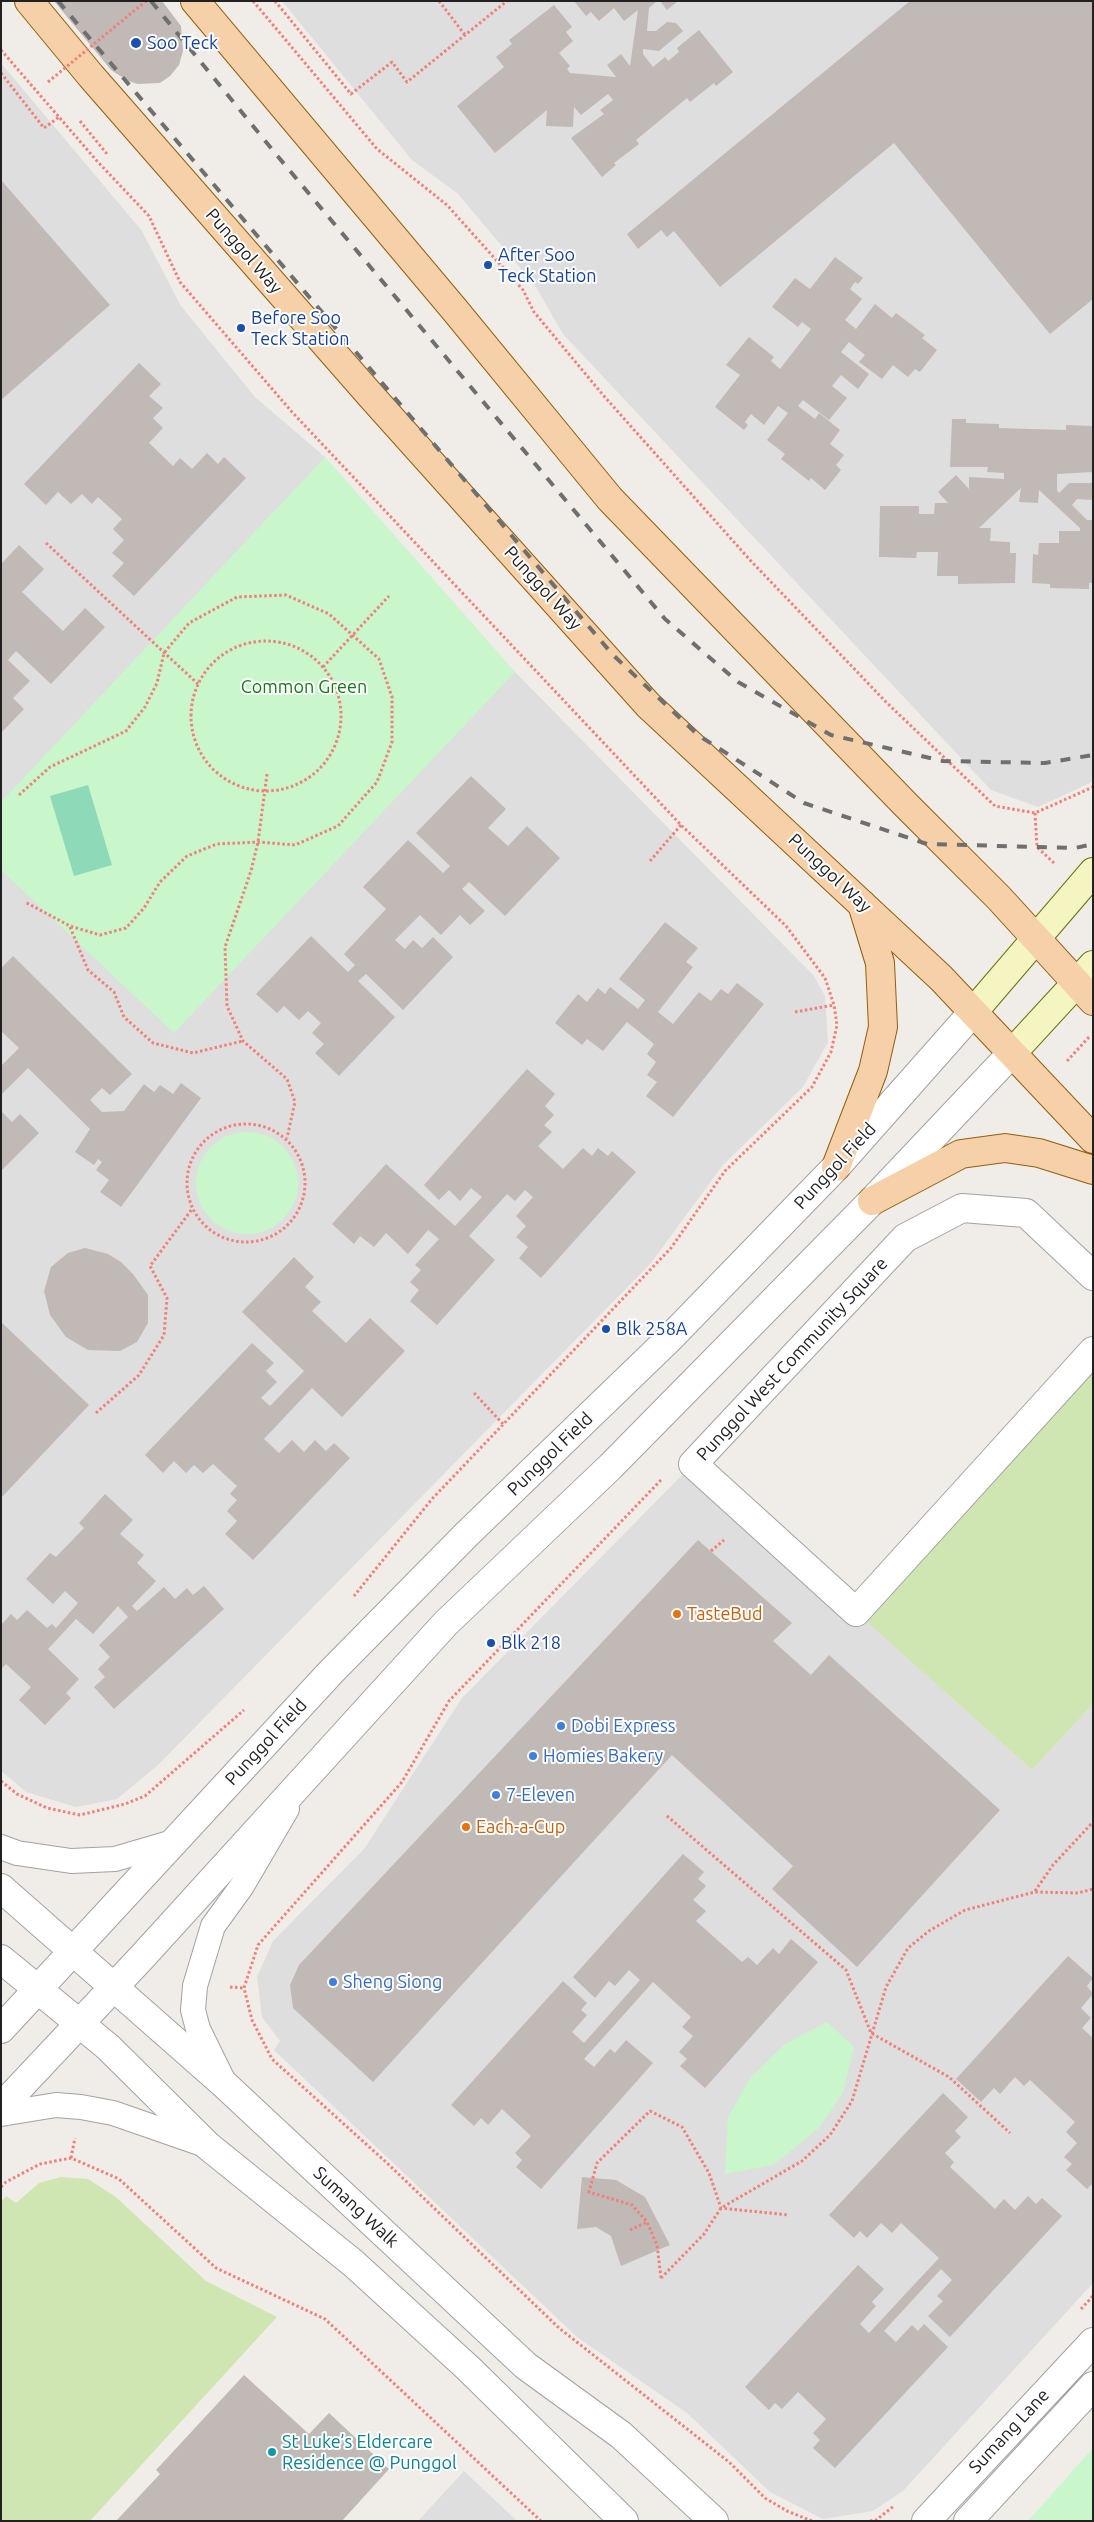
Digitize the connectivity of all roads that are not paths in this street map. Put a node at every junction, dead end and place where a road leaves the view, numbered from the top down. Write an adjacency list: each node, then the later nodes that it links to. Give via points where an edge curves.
1 (30, 1): 4 (main road, Punggol Way, via 91,76 358,382 648,706)
2 (195, 1): 5 (main road, via 610,499)
3 (1093, 872): 5 (street, Punggol Field)
4 (862, 902): 7 (main road, Punggol Way); 10 (main road, via 880,963 883,1027 873,1071)
5 (1036, 938): 6 (main road); 7 (street, Punggol Field)
6 (1087, 983): 8 (street)
7 (974, 1011): 8 (main road, Punggol Way); 10 (street, Punggol Field)
8 (1012, 1053): 9 (main road, Punggol Way); 12 (street)
9 (1093, 1139)
10 (836, 1167): 16 (street, Punggol Field, via 668,1340 468,1533 331,1672)
11 (1093, 1170): 12 (main road, via 1039,1153 1005,1148 962,1154)
12 (872, 1201): 15 (street, via 610,1467 446,1623)
13 (1093, 1276): 14 (street, Punggol West Community Square, via 1026,1213 962,1208 905,1238 693,1464 856,1612)
14 (1093, 1351)
15 (302, 1781): 21 (street); 25 (lane, via 242,1886 212,1926 195,1986 193,2010 198,2029)
16 (173, 1842): 17 (lane, via 115,1859 71,1861 17,1853); 19 (street, Punggol Field)
17 (1, 1847)
18 (1, 1888): 19 (street, Sumang Walk)
19 (72, 1952): 21 (street, Sumang Walk); 22 (street, Punggol Field)
20 (1, 1959): 22 (street)
21 (113, 1988): 23 (street); 25 (street, Sumang Walk)
22 (37, 1990): 23 (street); 24 (street, Punggol Field)
23 (79, 2024): 26 (street); 28 (street, via 108,2047)
24 (1, 2029)
25 (226, 2085): 32 (street, Sumang Walk, via 526,2366 621,2435)
26 (1, 2107)
27 (1, 2114): 28 (lane, via 56,2105 81,2106 113,2113)
28 (208, 2146): 31 (street, via 353,2263 468,2368)
29 (1093, 2342): 33 (street, Sumang Lane)
30 (1093, 2386): 34 (street, Sumang Lane)
31 (624, 2521)
32 (714, 2521)
33 (926, 2521)
34 (968, 2521)

